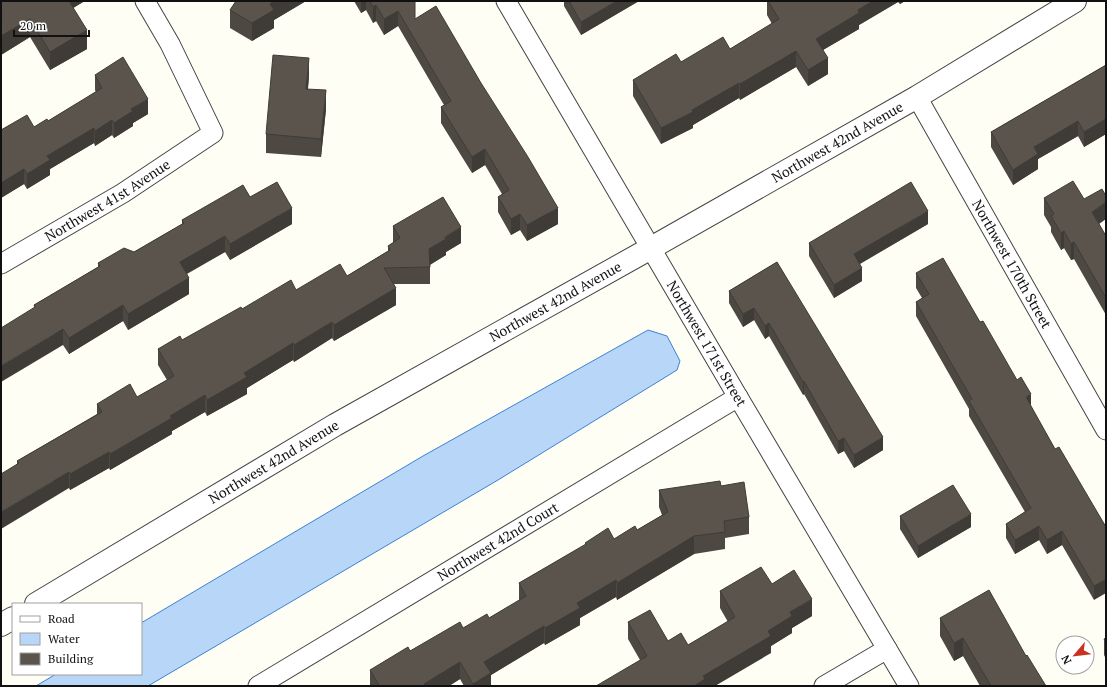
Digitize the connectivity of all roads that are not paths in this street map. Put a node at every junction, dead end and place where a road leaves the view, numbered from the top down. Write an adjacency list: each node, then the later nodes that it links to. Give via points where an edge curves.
1 (145, 1): 6 (street, Northwest 41st Avenue, via 170,44 213,133 124,193)
2 (506, 1): 5 (street, Northwest 171st Street)
3 (1075, 1): 4 (street, Northwest 42nd Avenue)
4 (917, 98): 5 (street, Northwest 42nd Avenue); 8 (street, Northwest 170th Street)
5 (652, 248): 7 (street, Northwest 171st Street); 9 (street, Northwest 42nd Avenue, via 335,425)
6 (1, 264)
7 (738, 397): 12 (street, Northwest 171st Street); 13 (street, Northwest 42nd Court)
8 (1106, 430)
9 (38, 603)
10 (12, 619): 11 (street)
11 (1, 625)
12 (887, 649): 14 (street); 15 (street, Northwest 171st Street)
13 (258, 686)
14 (824, 686)
15 (909, 686)

